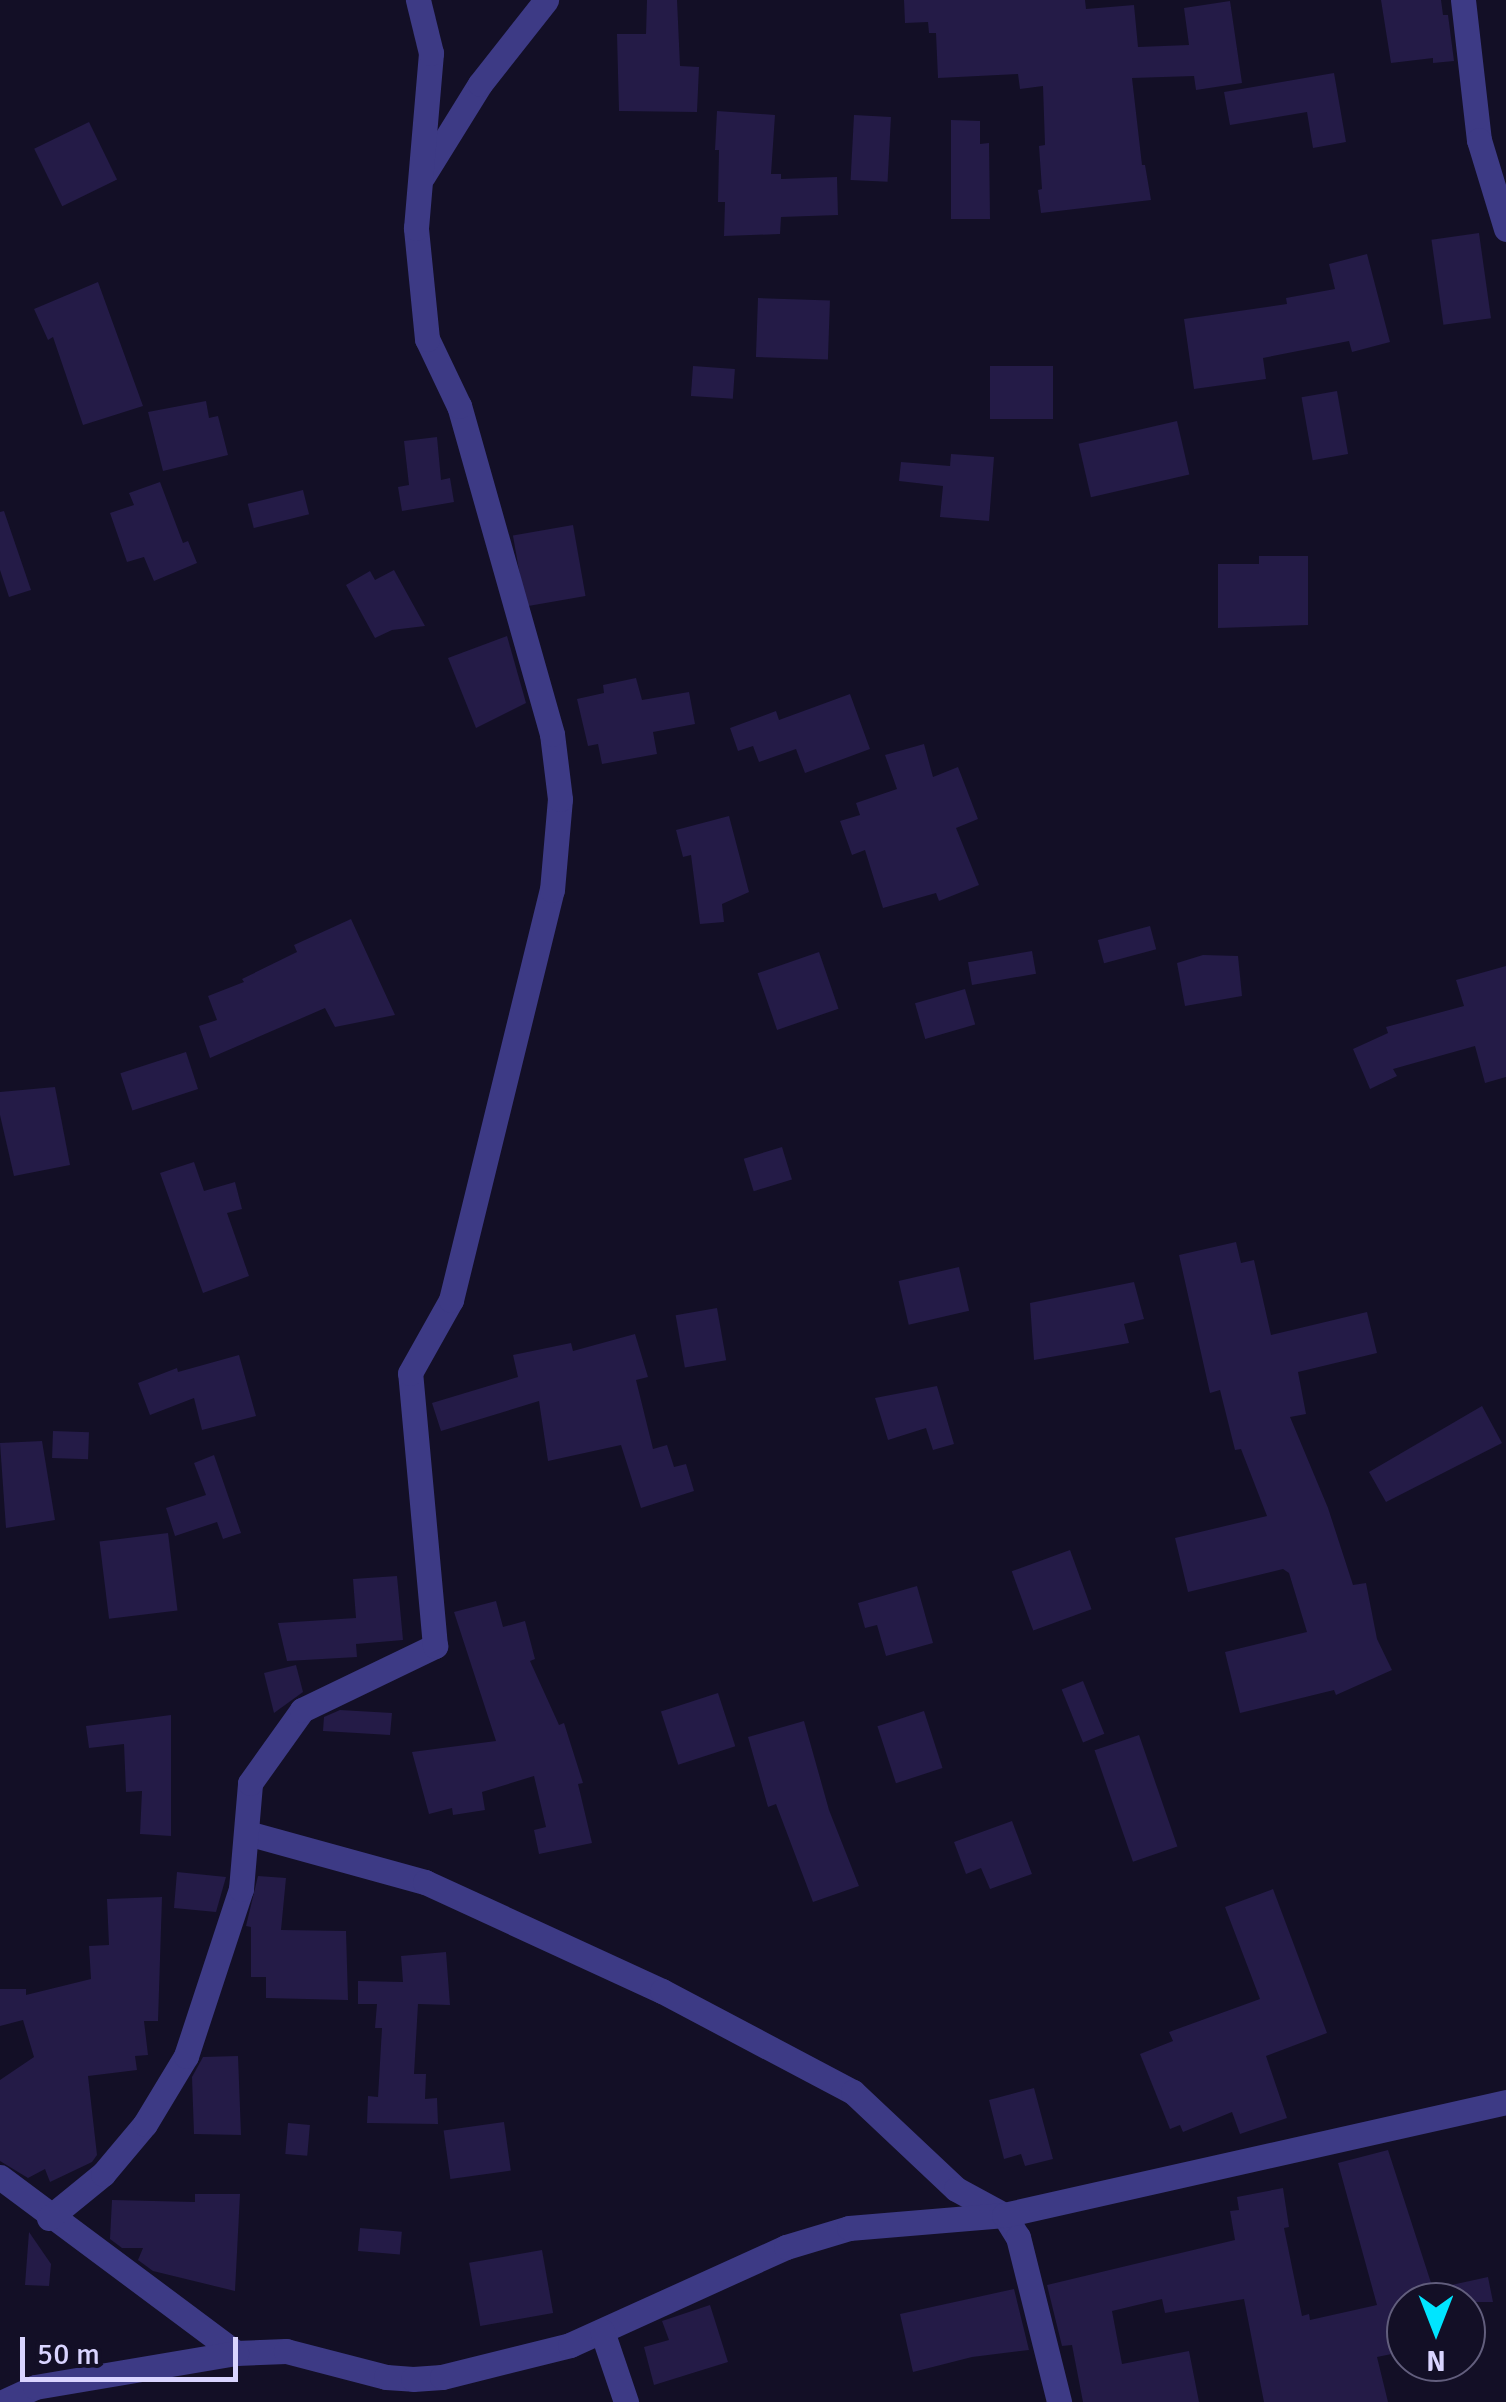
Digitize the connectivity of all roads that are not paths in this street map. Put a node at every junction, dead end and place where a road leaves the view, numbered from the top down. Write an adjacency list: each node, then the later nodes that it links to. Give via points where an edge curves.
1 (418, 0): 6 (street, via 432,53)
2 (546, 0): 6 (street, via 480,84)
3 (1462, 0): 5 (street)
4 (1506, 134): 5 (street)
5 (1480, 140): 7 (street)
6 (420, 181): 8 (street, via 416,228 427,338 459,406 552,734 560,832 552,890 451,1300 410,1372 435,1646 302,1710 250,1782)
7 (1506, 229)
8 (247, 1833): 11 (street, via 425,1882 662,1991 853,2092 956,2189); 12 (street, via 236,1907 186,2056 145,2124 103,2174)
9 (1506, 2102): 11 (street)
10 (0, 2177): 12 (street)
11 (1004, 2215): 13 (street, via 849,2228 786,2247); 17 (street, via 1018,2237)
12 (49, 2218): 14 (street)
13 (602, 2331): 14 (street, via 557,2348 413,2380 286,2350); 16 (street)
14 (236, 2354): 15 (street, via 36,2387)
15 (3, 2402)
16 (626, 2402)
17 (1059, 2402)

